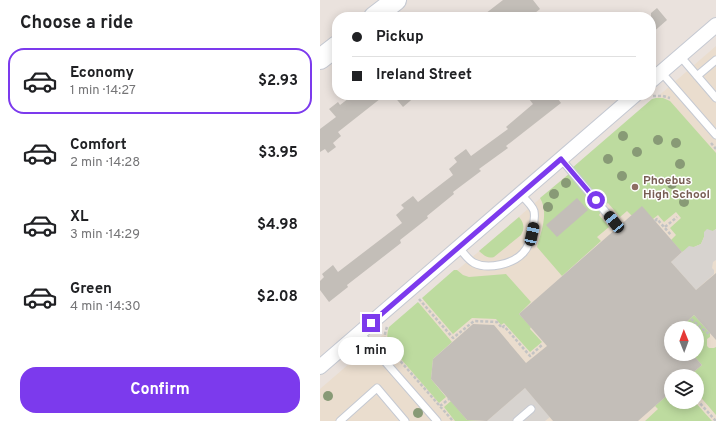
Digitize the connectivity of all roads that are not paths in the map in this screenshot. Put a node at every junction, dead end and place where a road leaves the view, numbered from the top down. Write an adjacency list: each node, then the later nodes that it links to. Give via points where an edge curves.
1 (396, 0): 2 (main road)
2 (380, 12)
3 (716, 25): 5 (street)
4 (332, 50): 6 (main road)
5 (680, 56): 8 (street); 9 (lane)
6 (320, 59)
7 (716, 60): 9 (lane)
8 (656, 76): 12 (lane)
9 (697, 76): 10 (lane)
10 (716, 98)
11 (629, 100): 13 (street)
12 (716, 135)
13 (561, 159): 14 (street); 15 (lane)
14 (520, 194): 16 (street); 16 (lane, via 533,209 534,222 529,244 516,260 493,266 475,264)
15 (614, 222)
16 (459, 248): 17 (street)
17 (360, 333): 18 (street); 22 (lane)
18 (320, 367)
19 (531, 410): 23 (lane)
20 (340, 421): 21 (lane, via 377,388)
21 (405, 421)
22 (437, 421)
23 (517, 421)

